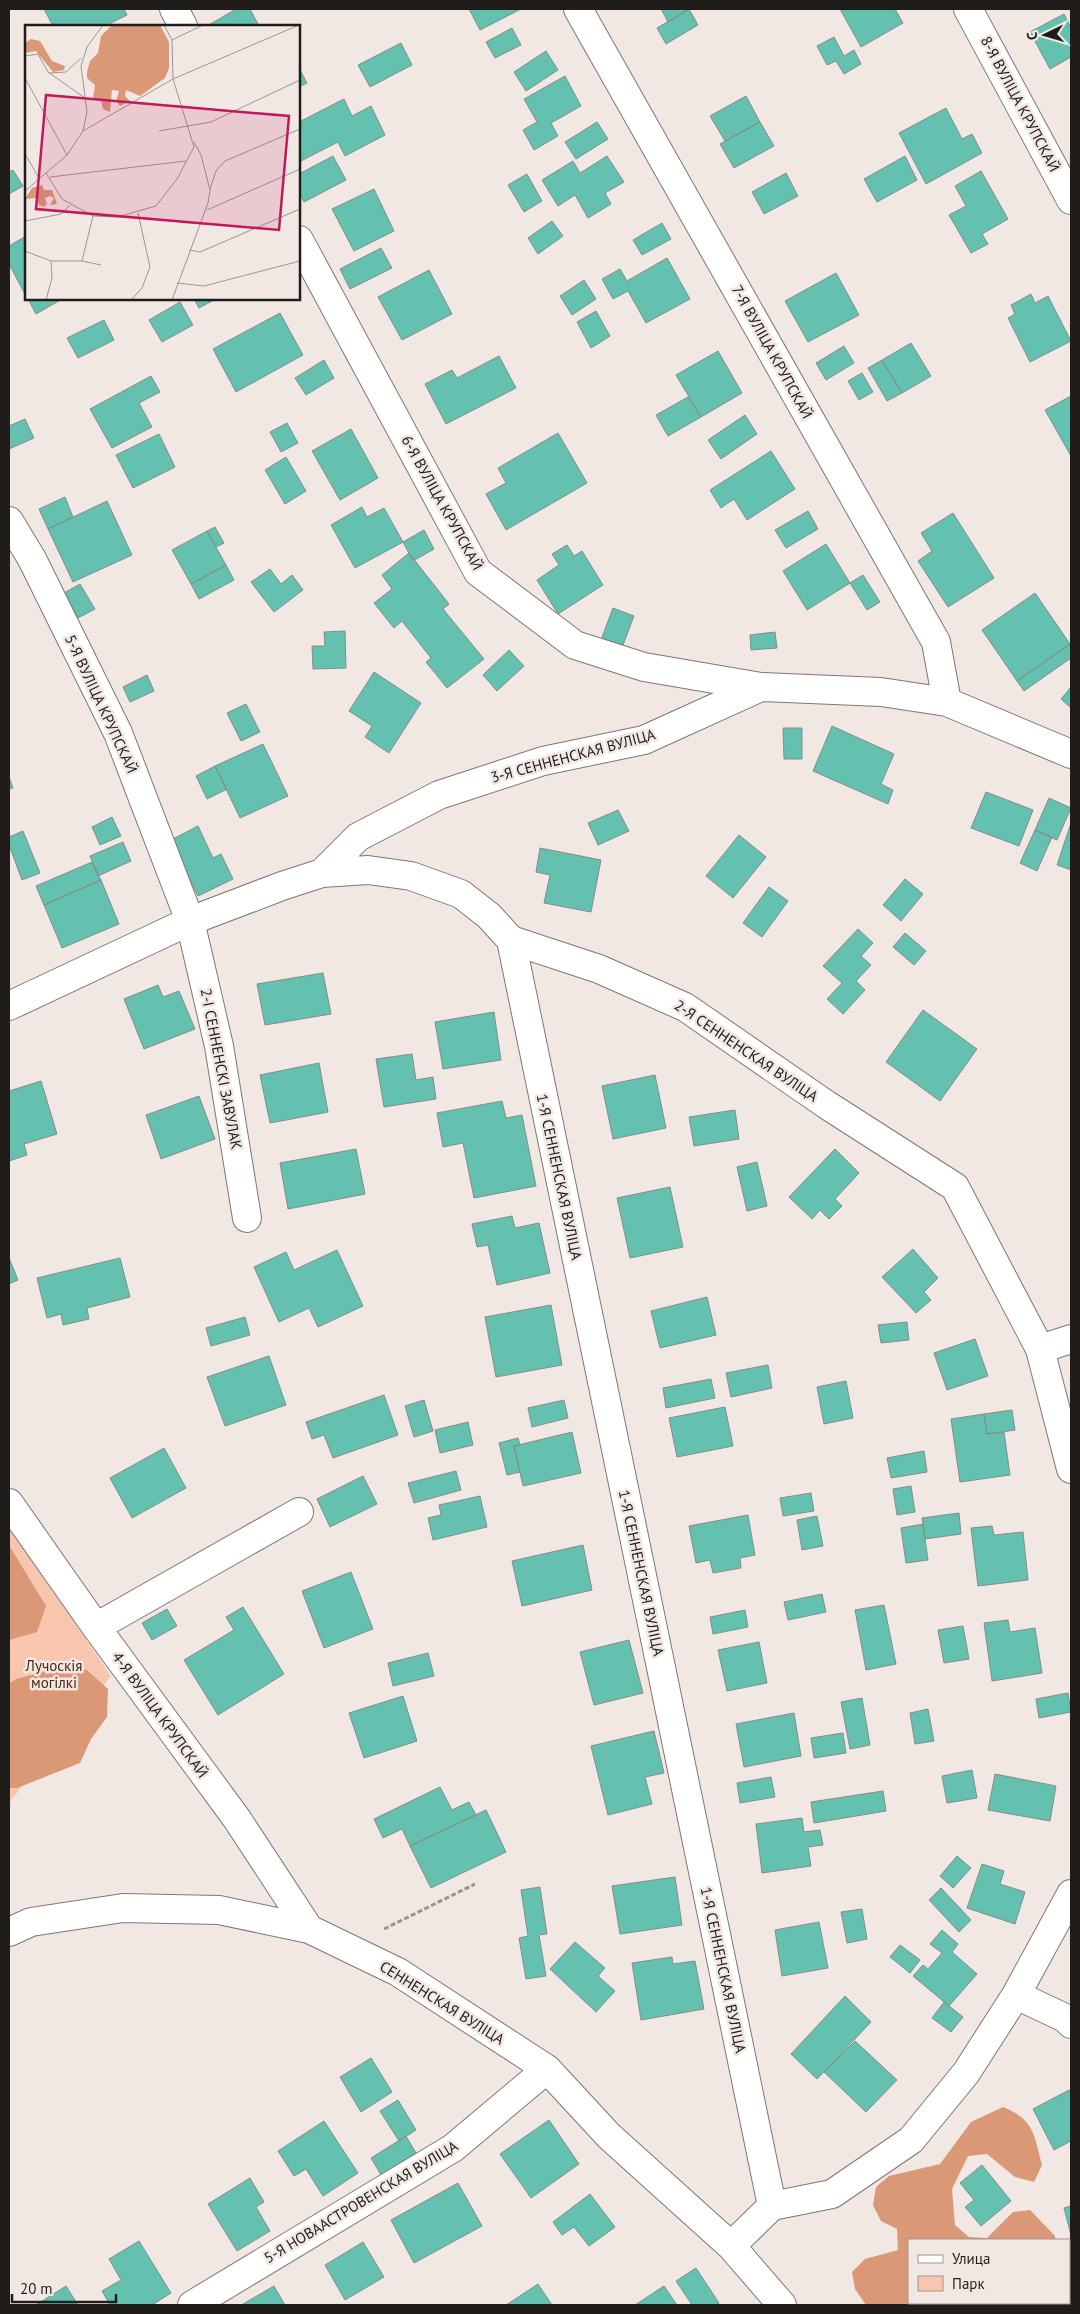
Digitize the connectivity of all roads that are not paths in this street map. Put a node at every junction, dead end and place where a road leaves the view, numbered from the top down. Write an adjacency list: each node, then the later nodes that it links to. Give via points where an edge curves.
1 (174, 9): 4 (street)
2 (578, 9): 9 (street, 7-Я ВУЛІЦА КРУПСКАЙ, via 936,642)
3 (968, 9): 5 (street, 8-Я ВУЛІЦА КРУПСКАЙ)
4 (182, 25)
5 (1071, 200)
6 (300, 242): 8 (street, 6-Я ВУЛІЦА КРУПСКАЙ, via 478,572 575,645 644,666)
7 (9, 521): 12 (street, 5-Я ВУЛІЦА КРУПСКАЙ, via 32,559 118,733)
8 (761, 687): 9 (street, 3-Я СЕННЕНСКАЯ ВУЛІЦА, via 881,692); 11 (street, 3-Я СЕННЕНСКАЯ ВУЛІЦА, via 644,740 543,761 439,795 358,837)
9 (947, 702): 10 (street, 3-Я СЕННЕНСКАЯ ВУЛІЦА)
10 (1071, 754)
11 (322, 873): 12 (street); 13 (street, via 368,870 411,876 461,894 489,916)
12 (190, 921): 14 (street); 15 (street, 2-І СЕННЕНСКІ ЗАВУЛАК, via 219,1046)
13 (510, 940): 17 (street, 2-Я СЕННЕНСКАЯ ВУЛІЦА, via 599,969 685,1007 827,1105 956,1187); 28 (street, 1-Я СЕННЕНСКАЯ ВУЛІЦА)
14 (9, 1006)
15 (247, 1218)
16 (1071, 1339): 17 (street)
17 (1040, 1350): 18 (street, 2-Я СЕННЕНСКАЯ ВУЛІЦА)
18 (1071, 1468)
19 (9, 1503): 21 (street, 4-Я ВУЛІЦА КРУПСКАЙ)
20 (299, 1512): 21 (street)
21 (96, 1628): 23 (street, 4-Я ВУЛІЦА КРУПСКАЙ, via 237,1819)
22 (1071, 1894): 25 (street)
23 (309, 1929): 24 (street, СЕННЕНСКАЯ ВУЛІЦА, via 218,1910 123,1908 31,1922); 27 (street, СЕННЕНСКАЯ ВУЛІЦА, via 398,1972)
24 (9, 1932)
25 (1016, 1995): 26 (street, via 1065,2018); 28 (street, via 966,2073 911,2140 832,2194)
26 (1071, 2024)
27 (547, 2069): 29 (street, СЕННЕНСКАЯ ВУЛІЦА, via 609,2136); 30 (street, 5-Я НОВААСТРОВЕНСКАЯ ВУЛІЦА, via 453,2148)
28 (772, 2206): 29 (street)
29 (731, 2246): 31 (street, СЕННЕНСКАЯ ВУЛІЦА)
30 (192, 2305)
31 (782, 2305)

